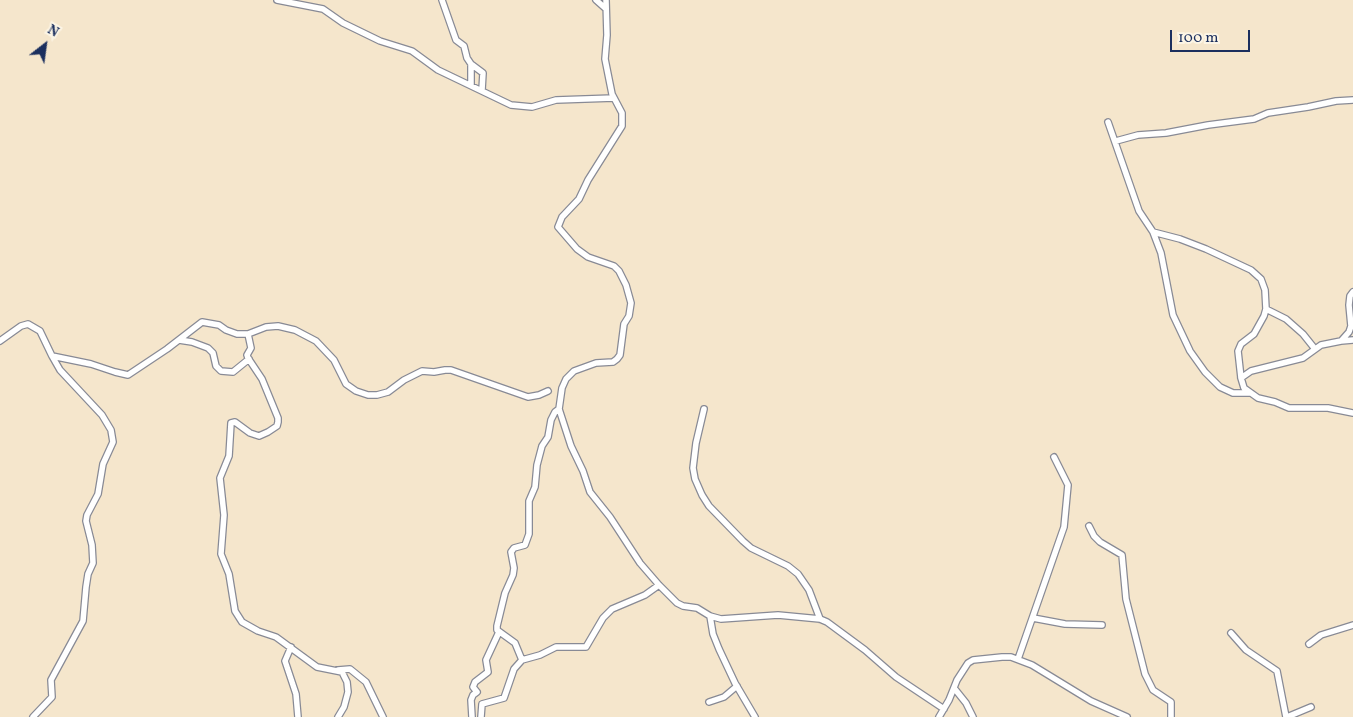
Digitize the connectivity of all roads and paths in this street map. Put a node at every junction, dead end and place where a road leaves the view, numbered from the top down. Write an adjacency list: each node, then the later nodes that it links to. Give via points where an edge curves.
1 (277, 0): 7 (street, via 323,9 380,42 412,51 438,70)
2 (442, 0): 6 (street, via 454,37 464,46)
3 (596, 0): 5 (street)
4 (606, 0): 5 (street)
5 (605, 8): 9 (street, via 607,35 604,56)
6 (471, 64): 7 (street); 8 (street, via 483,73)
7 (471, 84): 8 (street)
8 (482, 90): 9 (street, via 511,105 526,107 556,100)
9 (614, 98): 27 (street, via 622,113 622,126 579,200 562,217 558,227 588,257 614,266 628,293 631,309 624,324 618,359 591,364 570,374 564,382)
10 (1353, 100): 12 (street, via 1336,100 1308,108 1268,113 1254,119)
11 (1108, 122): 12 (street)
12 (1116, 141): 13 (street, via 1139,211)
13 (1152, 232): 15 (street, via 1199,246 1254,272 1265,290); 26 (street, via 1161,253 1173,314 1190,351 1220,387 1233,393)
14 (1353, 292): 19 (street, via 1349,305 1351,326)
15 (1266, 309): 21 (street, via 1286,319); 24 (street, via 1258,329 1238,348)
16 (248, 334): 17 (street, via 237,334 219,325 202,322); 23 (street); 25 (street, via 278,326 303,334 329,354 346,384 368,395 388,392 422,371 445,370 528,397)
17 (178, 340): 22 (street, via 128,375); 23 (street, via 208,348 221,370 233,372)
18 (1353, 340): 19 (street)
19 (1341, 341): 21 (street)
20 (0, 342): 22 (street, via 28,324 40,331)
21 (1315, 349): 24 (street, via 1303,358 1252,370)
22 (52, 356): 50 (street, via 60,370 102,415 111,430 113,442 103,464 98,494 87,515 93,563 88,574 82,621 51,680 52,697)
23 (249, 359): 41 (street, via 262,378 278,422 277,426 259,436 235,422 231,423 229,456 220,478 224,515 221,554 229,574 235,610 242,622 272,634)
24 (1240, 378): 26 (street)
25 (548, 391)
26 (1250, 393): 29 (street, via 1291,409 1328,408)
27 (559, 409): 32 (street, via 590,492); 38 (street, via 551,420 537,465 535,487 529,501 529,534 525,545 511,552 513,575 498,620)
28 (704, 409): 35 (street, via 693,468 702,495 742,542 798,574 809,590)
29 (1353, 413)
30 (1054, 457): 34 (street, via 1068,485 1065,521)
31 (1089, 526): 60 (street, via 1100,542 1122,555 1126,599 1145,674 1153,690 1171,702)
32 (659, 586): 33 (street, via 677,603 697,608); 42 (street, via 608,612 586,647 556,647)
33 (710, 616): 35 (street, via 727,619 778,615); 45 (street, via 713,634)
34 (1033, 618): 36 (street, via 1065,624); 43 (street)
35 (820, 619): 49 (street)
36 (1102, 625)
37 (1353, 625): 40 (street, via 1321,634)
38 (499, 632): 42 (street, via 515,643); 54 (street, via 486,660 488,672 473,687 477,692 471,700)
39 (1231, 633): 61 (street, via 1246,650 1277,671)
40 (1309, 644)
41 (291, 647): 44 (street, via 317,666); 51 (street, via 285,663 296,694)
42 (522, 660): 55 (street, via 514,669 504,698 482,704)
43 (1018, 660): 46 (street, via 1002,657 973,660); 59 (street)
44 (338, 670): 52 (street, via 346,679 348,692); 53 (street, via 350,669 366,682)
45 (737, 686): 47 (street, via 724,697); 56 (street)
46 (954, 688): 49 (street); 58 (street)
47 (709, 702)
48 (1310, 707): 61 (street)
49 (944, 709): 57 (street)
50 (34, 717)
51 (298, 717)
52 (338, 717)
53 (383, 717)
54 (472, 717)
55 (481, 717)
56 (754, 717)
57 (939, 717)
58 (973, 717)
59 (1127, 717)
60 (1171, 717)
61 (1286, 717)

